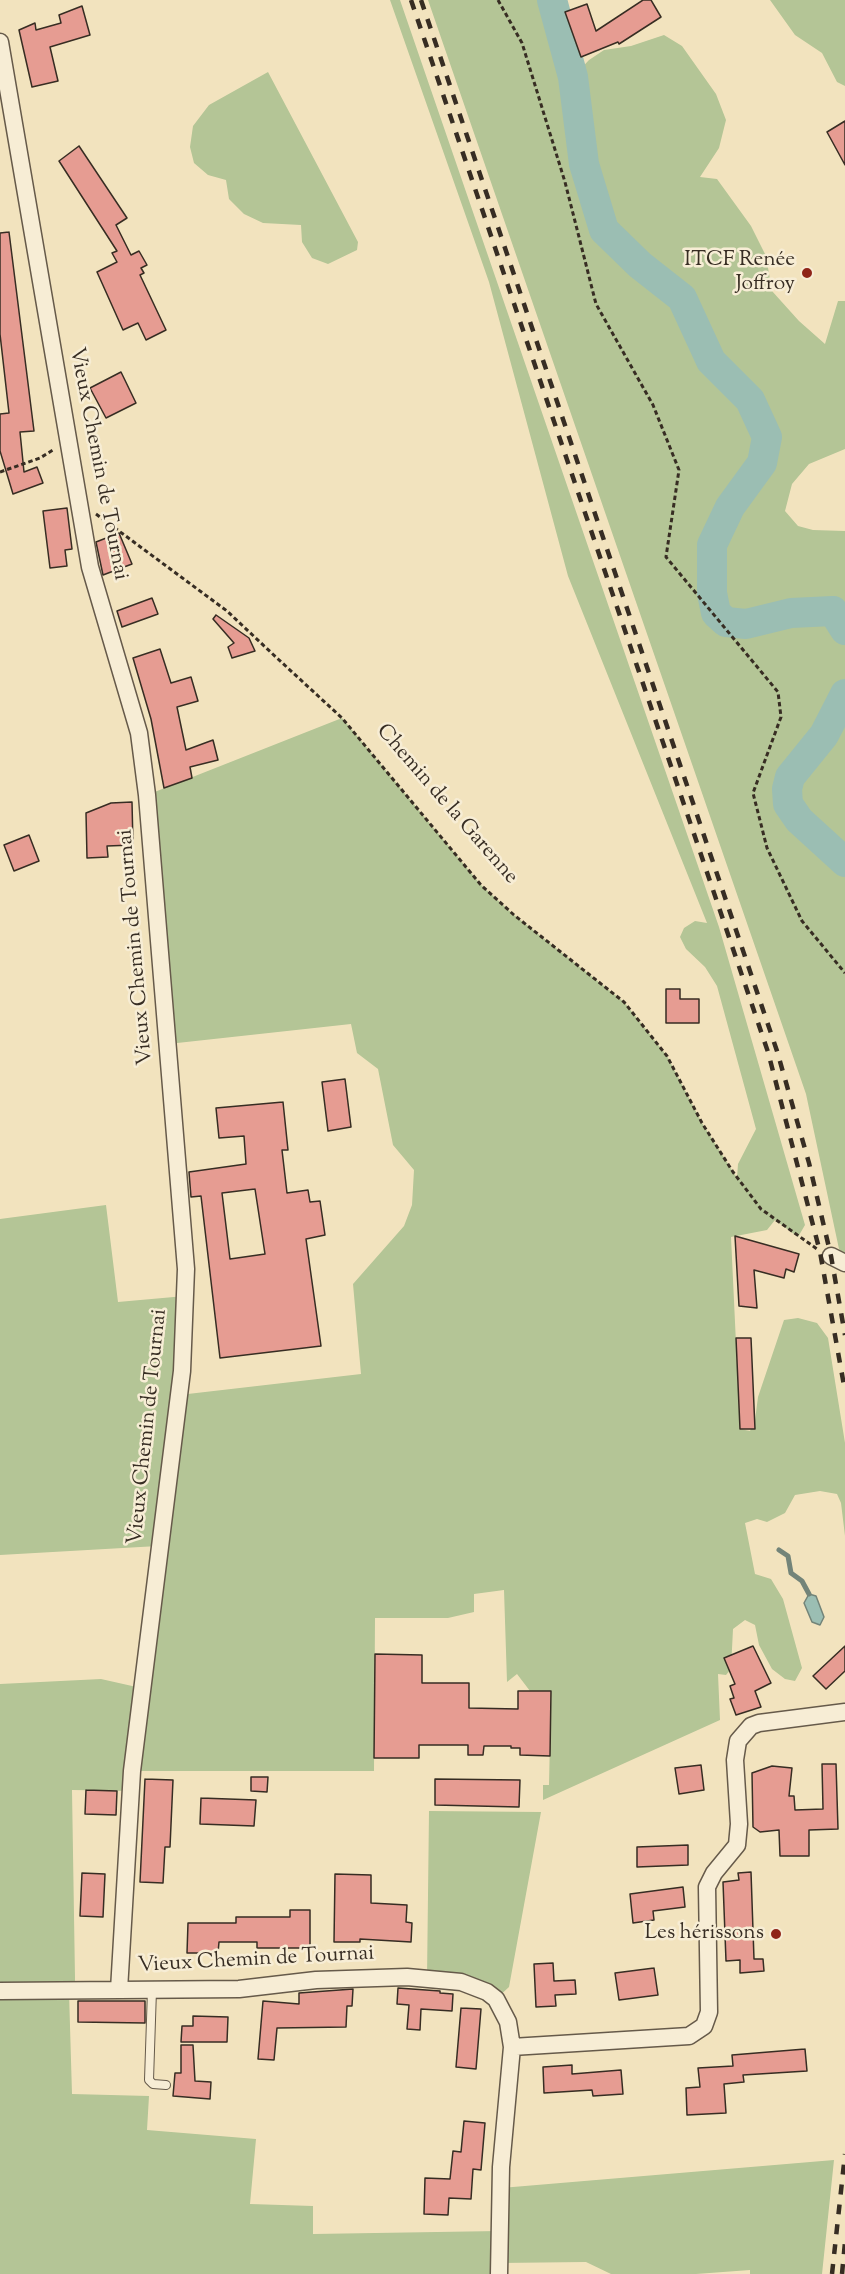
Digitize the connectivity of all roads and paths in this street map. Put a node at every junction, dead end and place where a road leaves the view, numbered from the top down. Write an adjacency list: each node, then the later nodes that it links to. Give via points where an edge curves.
1 (498, 0): 6 (path, via 522,43 565,182 596,304 653,405 679,470 666,557 778,692 781,717 753,793 767,848 802,921)
2 (0, 42): 3 (street, Vieux Chemin de Tournai)
3 (68, 441): 4 (path, via 40,458); 5 (street, Vieux Chemin de Tournai)
4 (0, 472)
5 (79, 506): 7 (path, Chemin de la Garenne, via 123,532 227,611 342,718 481,885 624,1002 667,1056 702,1123 761,1209 798,1237); 9 (street, Vieux Chemin de Tournai, via 90,567 141,745 186,1269 182,1371 134,1749)
6 (845, 973)
7 (838, 1259)
8 (845, 1712): 12 (street, via 759,1723 738,1741 737,1845 707,1887 708,2012 704,2026 689,2036)
9 (119, 1990): 10 (street, Vieux Chemin de Tournai); 11 (street)
10 (152, 1990): 12 (street, Vieux Chemin de Tournai, via 239,1989 366,1978 461,1982 496,1999 508,2022); 13 (lane, via 148,2080)
11 (0, 1991)
12 (512, 2047): 14 (street, Vieux Chemin de Tournai, via 501,2167)
13 (166, 2085)
14 (499, 2274)

